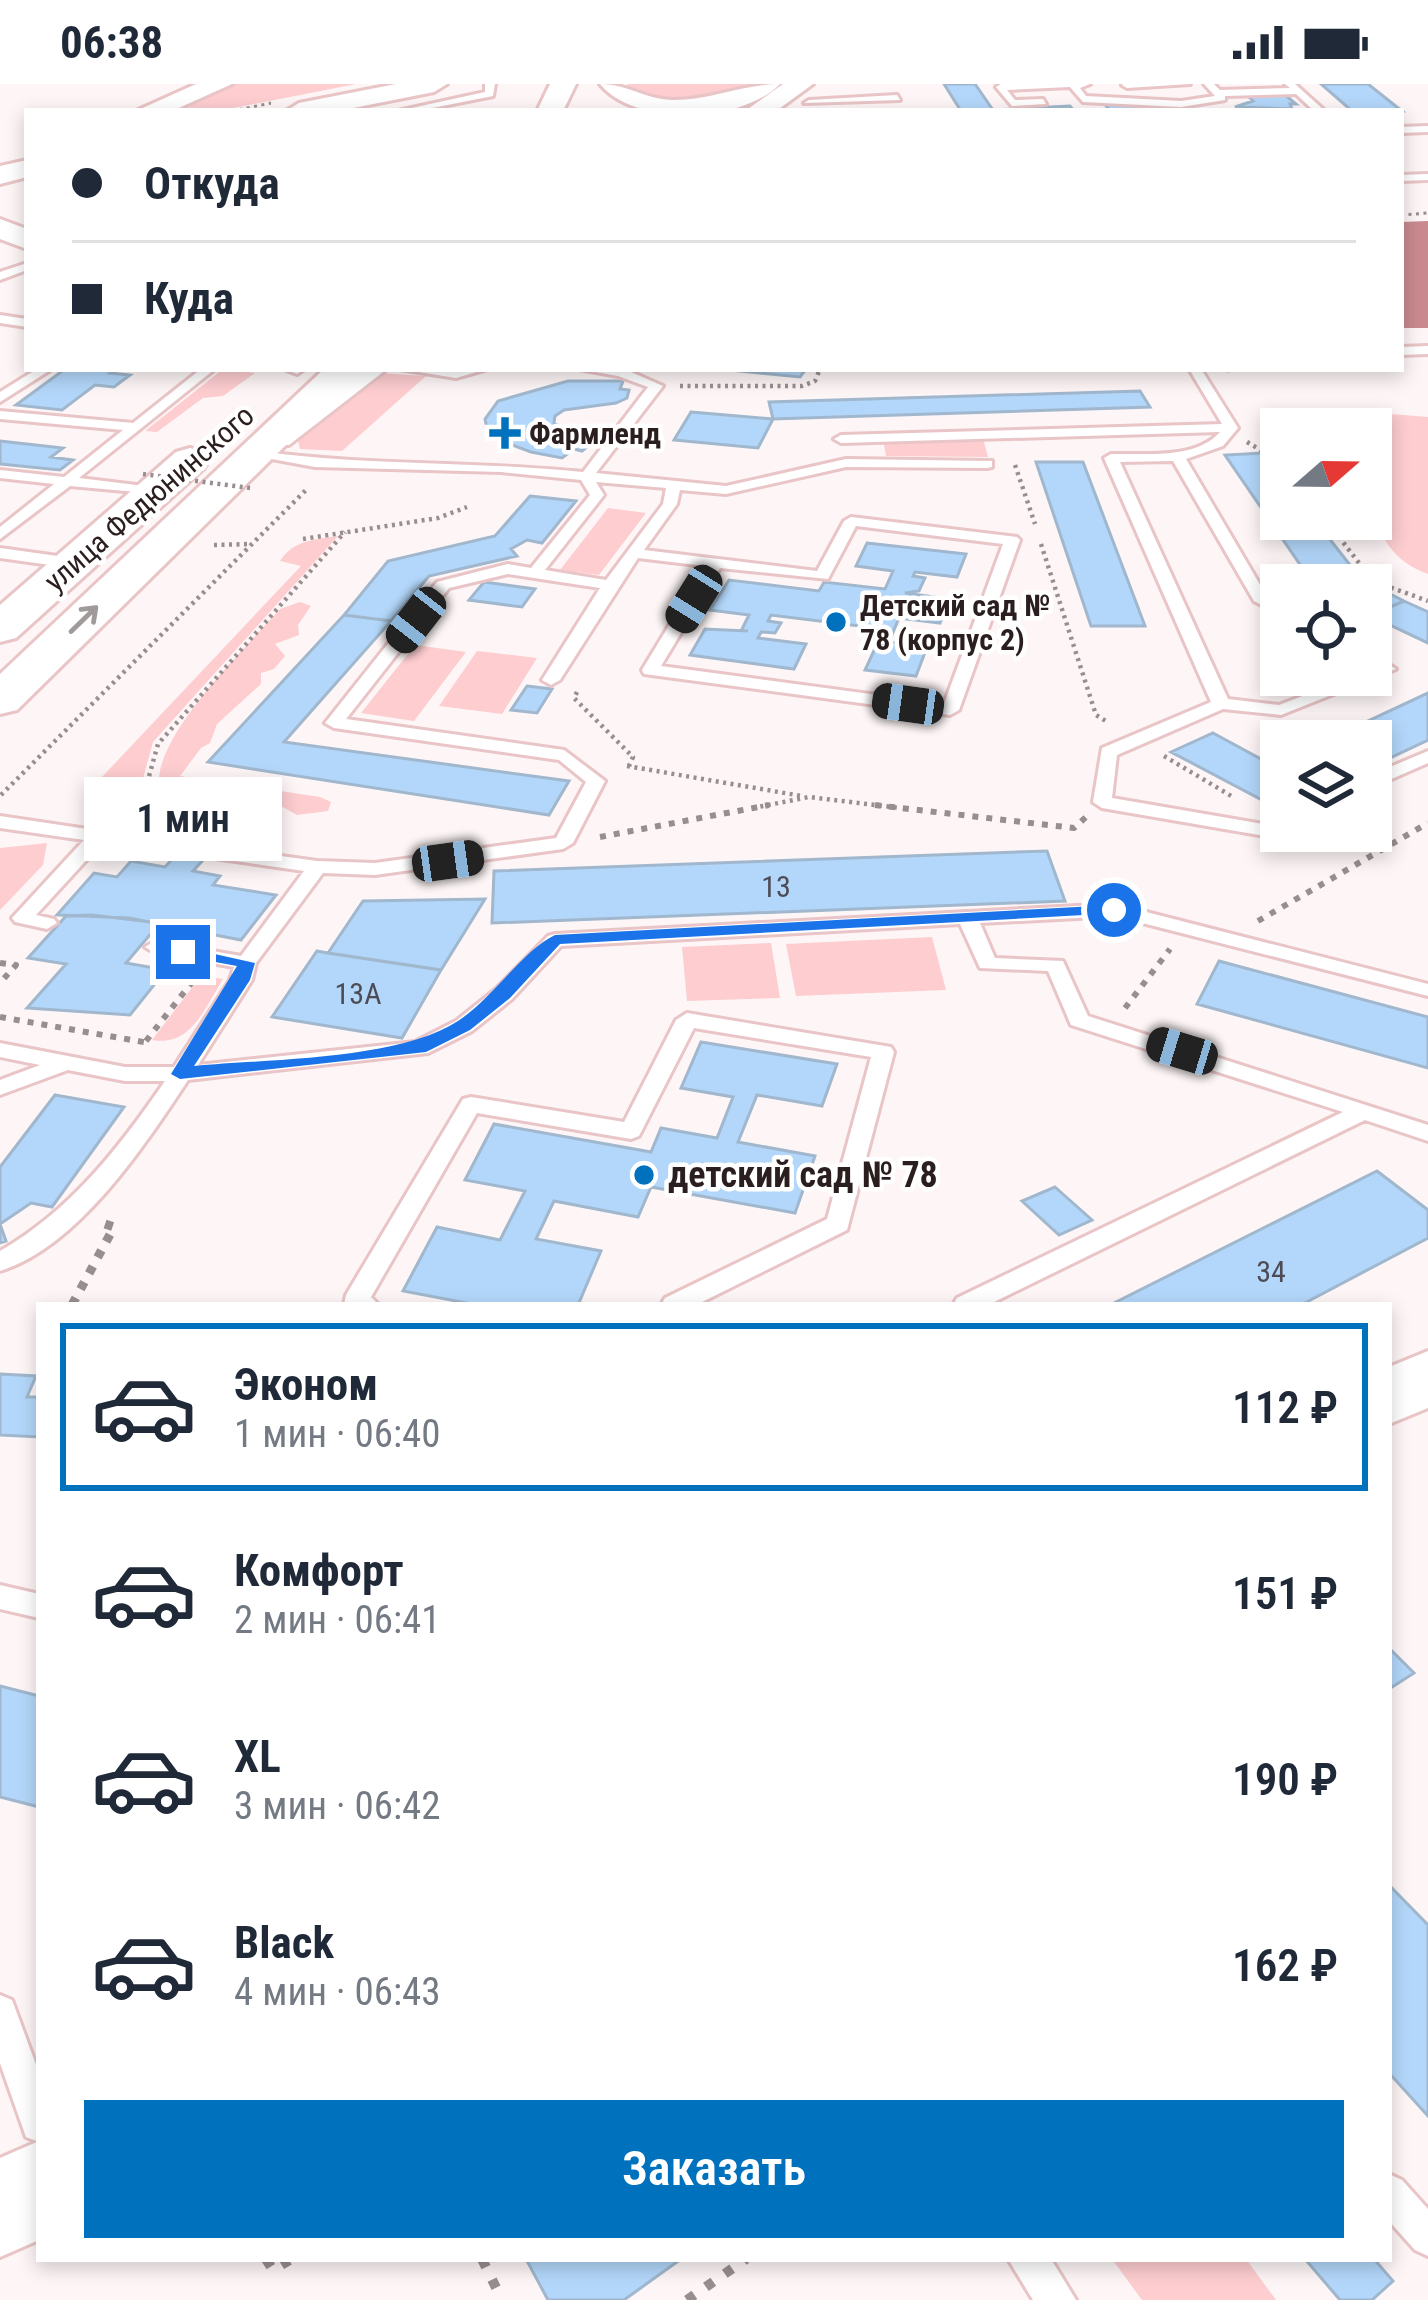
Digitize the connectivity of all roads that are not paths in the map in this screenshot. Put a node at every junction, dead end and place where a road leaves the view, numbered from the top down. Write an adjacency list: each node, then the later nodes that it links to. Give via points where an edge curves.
1 (219, 84): 19 (main road)
2 (394, 84): 20 (main road)
3 (434, 84): 21 (main road)
4 (767, 84): 11 (main road, via 727,102 690,106)
5 (841, 84): 15 (lane)
6 (890, 84): 16 (lane)
7 (1185, 84): 10 (lane)
8 (1000, 85): 9 (lane); 18 (lane, via 1012,103)
9 (1030, 85): 10 (lane)
10 (1074, 86): 17 (lane)
11 (602, 88)
12 (1213, 88): 13 (lane); 17 (lane, via 1222,98 1208,103)
13 (1294, 88): 26 (lane)
14 (490, 89): 22 (lane)
15 (804, 94): 16 (lane); 23 (main road)
16 (897, 98): 24 (lane)
17 (1083, 99): 25 (lane)
18 (1043, 102)
19 (157, 108)
20 (278, 108)
21 (314, 108)
22 (415, 108)
23 (766, 108)
24 (902, 108)
25 (1090, 108)
26 (1317, 108)
27 (41, 372): 36 (lane)
28 (205, 372): 38 (lane)
29 (291, 372): 47 (main road, улица Федюнинского)
30 (342, 372): 42 (main road)
31 (365, 372): 42 (main road)
32 (436, 372): 33 (lane)
33 (466, 372)
34 (620, 372): 45 (lane, via 656,386)
35 (1197, 372): 39 (lane)
36 (0, 398)
37 (0, 415): 38 (lane)
38 (134, 428): 46 (lane)
39 (1231, 428): 40 (lane); 41 (lane, via 1218,443)
40 (841, 439)
41 (1178, 457): 57 (lane); 62 (lane, via 1111,458)
42 (260, 461): 45 (lane, via 376,460); 61 (main road, улица Федюнинского, one-way to 42)
43 (987, 464): 48 (lane, via 846,463 726,490)
44 (0, 474): 46 (lane)
45 (586, 477): 48 (lane); 54 (lane, via 597,495)
46 (66, 481): 47 (lane); 49 (lane)
47 (148, 483): 52 (main road, улица Федюнинского)
48 (674, 486): 51 (lane)
49 (0, 534)
50 (0, 553): 52 (lane)
51 (633, 553): 53 (lane); 55 (lane)
52 (71, 563): 56 (main road, улица Федюнинского)
53 (715, 563): 53 (lane, via 650,670 950,710 1012,540 851,521 823,576)
54 (535, 574): 55 (lane); 68 (lane, via 508,569 443,585 334,723 564,755 596,781 563,844 410,867)
55 (610, 585): 59 (lane)
56 (16, 598): 58 (main road, улица Федюнинского)
57 (1260, 598)
58 (0, 628)
59 (551, 680)
60 (1318, 696): 62 (lane, via 1281,710)
61 (0, 700)
62 (1221, 704): 66 (lane, via 1108,752 1102,802)
63 (1428, 756): 64 (lane)
64 (1392, 772)
65 (0, 822): 67 (lane)
66 (1260, 829)
67 (101, 832): 68 (lane); 70 (lane, via 22,918)
68 (317, 866): 72 (lane)
69 (968, 918): 73 (lane, via 1114,910); 76 (lane, via 555,940 504,994 420,1048); 78 (lane, via 987,964 1056,965 1079,1020)
70 (46, 923)
71 (155, 947): 72 (lane)
72 (247, 963): 76 (lane)
73 (1428, 990)
74 (0, 1050): 75 (lane)
75 (67, 1063): 76 (lane); 77 (lane)
76 (180, 1074): 80 (lane, via 75,1213)
77 (0, 1088)
78 (1364, 1111): 79 (lane); 83 (lane)
79 (1428, 1133)
80 (0, 1262)
81 (355, 1302): 82 (lane, via 471,1104 631,1131 687,1020 883,1052 838,1224)
82 (680, 1302)
83 (972, 1302)
84 (1428, 1376): 85 (street)
85 (1392, 1397)
86 (0, 1597): 87 (lane)
87 (36, 1605)
88 (0, 2012): 89 (lane)
89 (36, 2115)
90 (36, 2190): 92 (street)
91 (1392, 2196): 93 (lane)
92 (0, 2210)
93 (1428, 2237)
94 (1029, 2262): 95 (lane)
95 (1057, 2300)

